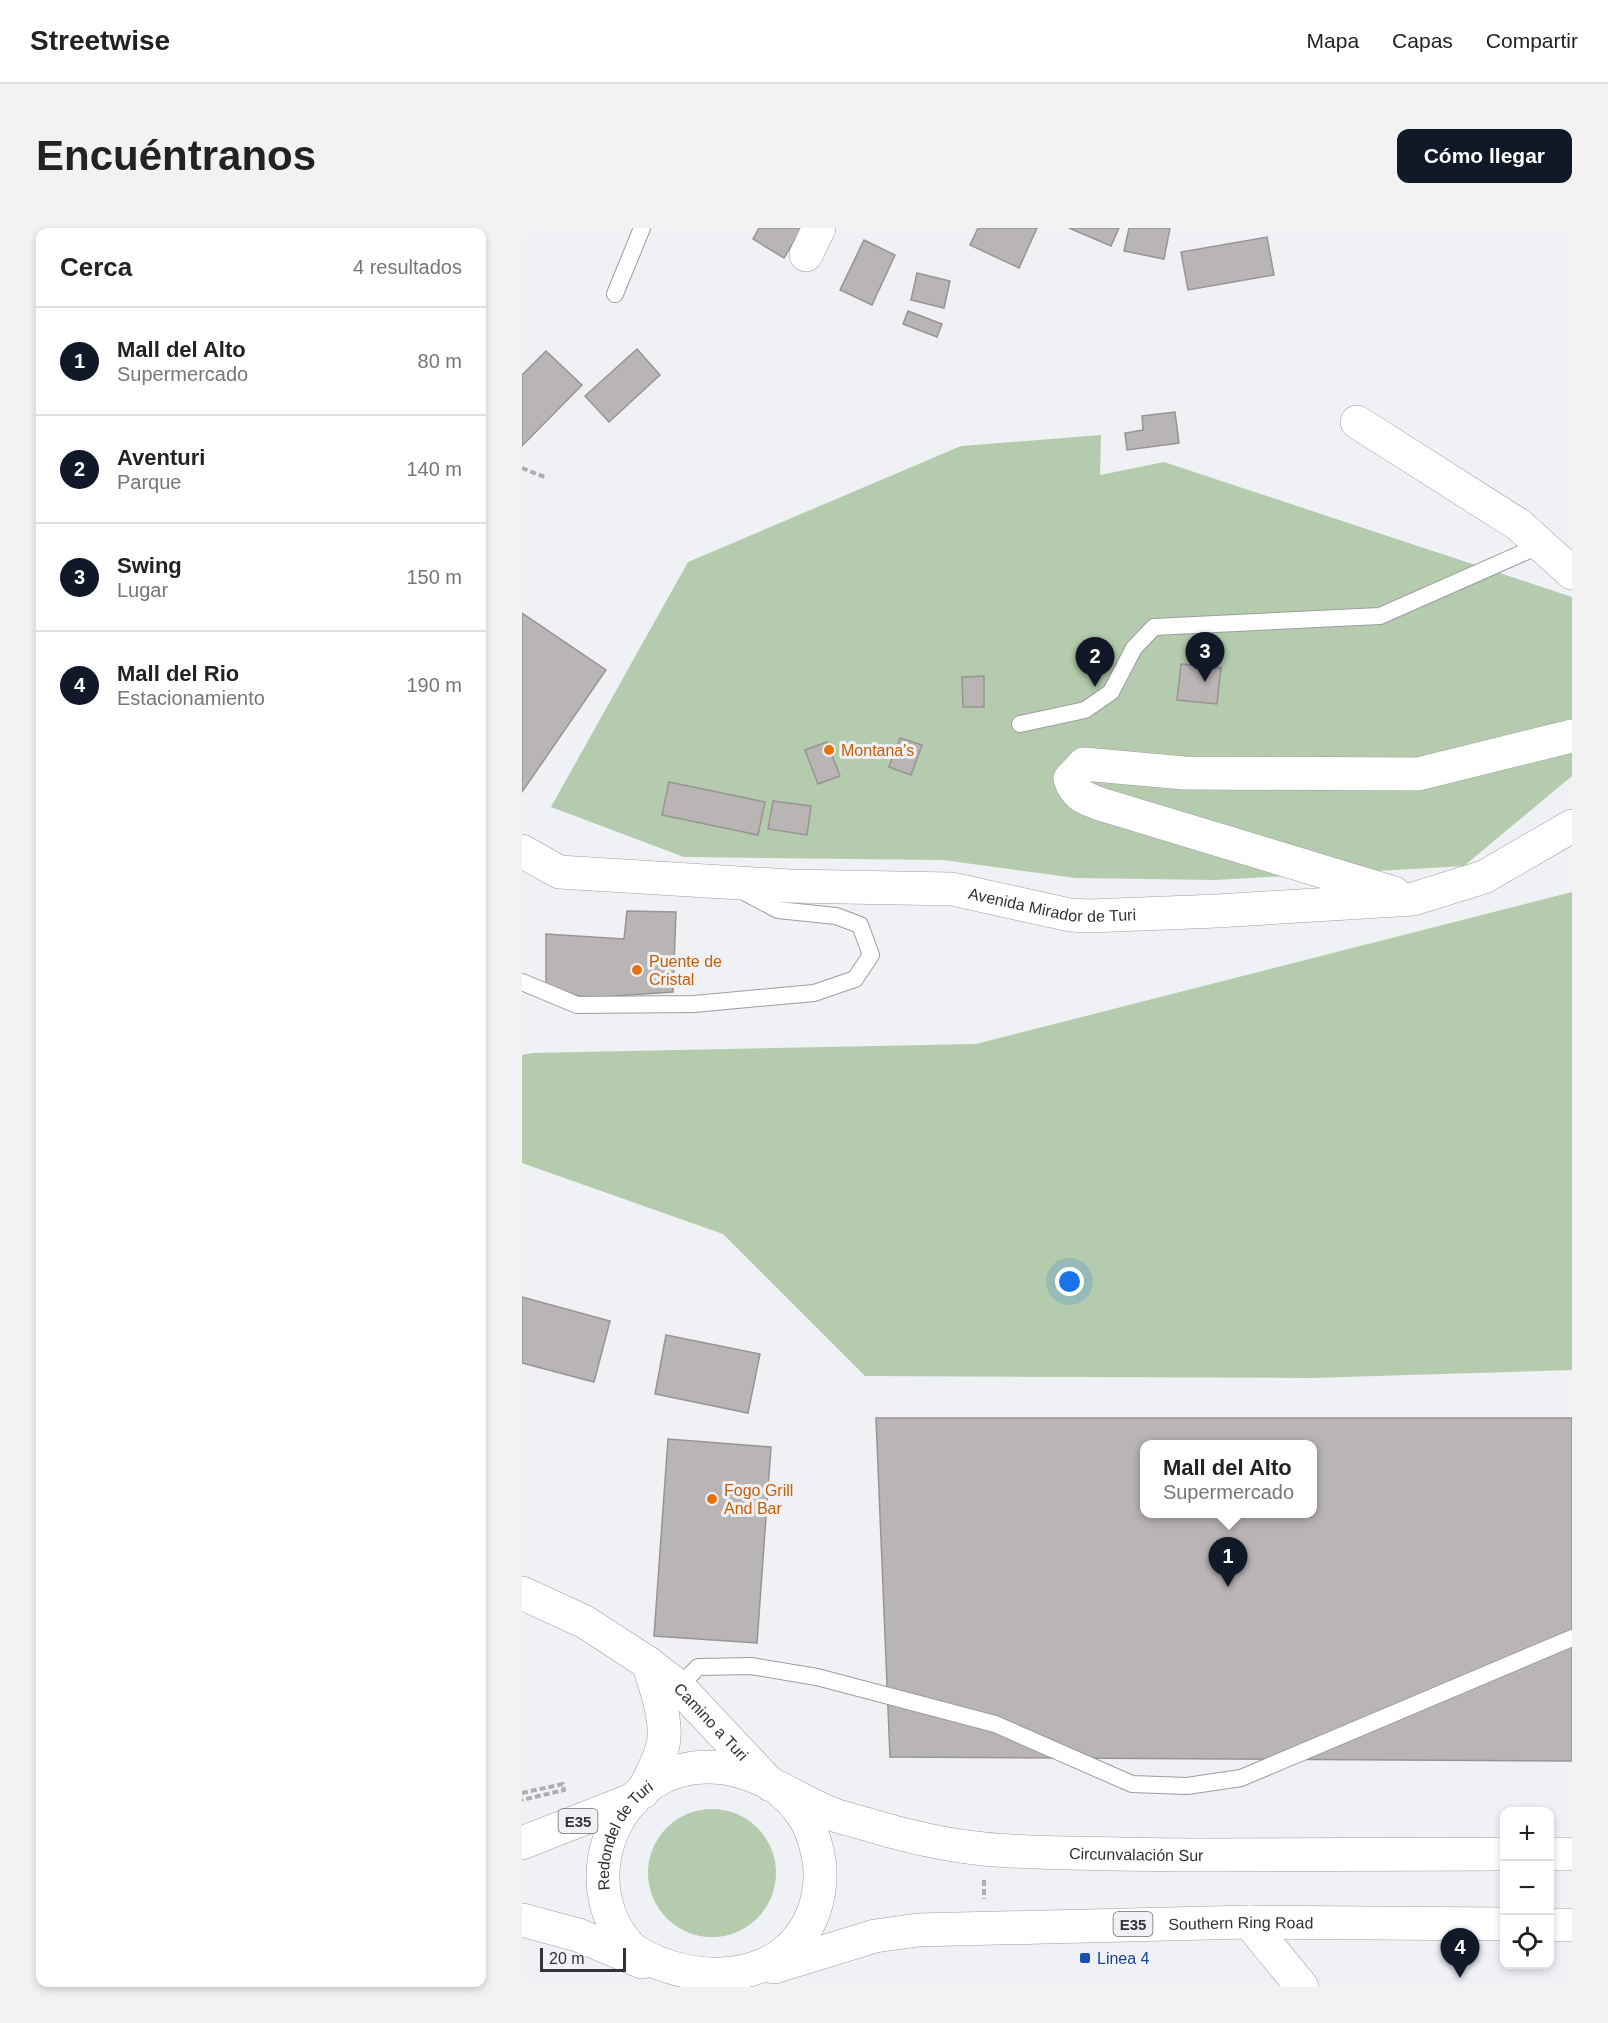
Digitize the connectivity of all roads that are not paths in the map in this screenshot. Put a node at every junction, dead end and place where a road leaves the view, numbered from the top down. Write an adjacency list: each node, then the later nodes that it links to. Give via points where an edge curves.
1 (642, 228): 2 (lane)
2 (615, 294)
3 (1357, 422): 4 (main road, via 1519,525)
4 (1541, 545): 5 (main road); 6 (lane, via 1380,615 1154,627 1134,648 1111,692 1085,710)
5 (1572, 573)
6 (1020, 724)
7 (1572, 736): 11 (main road, via 1418,774 1184,773 1084,764 1070,779 1074,790 1100,804)
8 (1572, 826): 11 (main road, Avenida Mirador de Turi, via 1484,877)
9 (522, 851): 10 (main road, Avenida Mirador de Turi, via 559,872)
10 (726, 882): 11 (main road, Avenida Mirador de Turi, via 952,889 1090,916); 12 (lane, via 778,910 836,916 860,925 871,955 855,979 814,993 694,1004 577,1005)
11 (1413, 899)
12 (522, 982)
13 (522, 1593): 15 (main road, Camino a Turi, via 585,1622)
14 (1572, 1638): 16 (lane, via 1241,1778 1187,1786 1131,1784 995,1724 817,1677 751,1666 698,1667)
15 (648, 1664): 16 (main road, Camino a Turi); 18 (main road, Camino a Turi, via 660,1701 664,1738 655,1765)
16 (679, 1688): 17 (main road, Camino a Turi)
17 (775, 1787): 18 (main road, Redondel de Turi / E35, via 752,1774 721,1766 689,1768 659,1779); 20 (main road, Circunvalación Sur / E35, via 834,1815 912,1838 984,1849 1151,1855); 29 (main road, Redondel de Turi / E35, via 801,1811 815,1838 821,1868 819,1898 808,1926 791,1950)
18 (638, 1795): 19 (main road, E35); 28 (main road, Redondel de Turi / E35, via 617,1820 606,1846 602,1873 615,1926)
19 (522, 1843)
20 (1500, 1854)
21 (1554, 1854): 22 (main road)
22 (1572, 1854)
23 (522, 1920): 28 (main road, E35, via 578,1935)
24 (1249, 1922): 25 (main road, Southern Ring Road / E35); 29 (main road, Southern Ring Road / E35, via 918,1930 875,1936); 30 (main road)
25 (1500, 1924)
26 (1554, 1925): 27 (main road)
27 (1572, 1925)
28 (653, 1966): 29 (main road, Redondel de Turi / E35, via 680,1978 710,1984 739,1980)
29 (767, 1969)
30 (1302, 1987)

